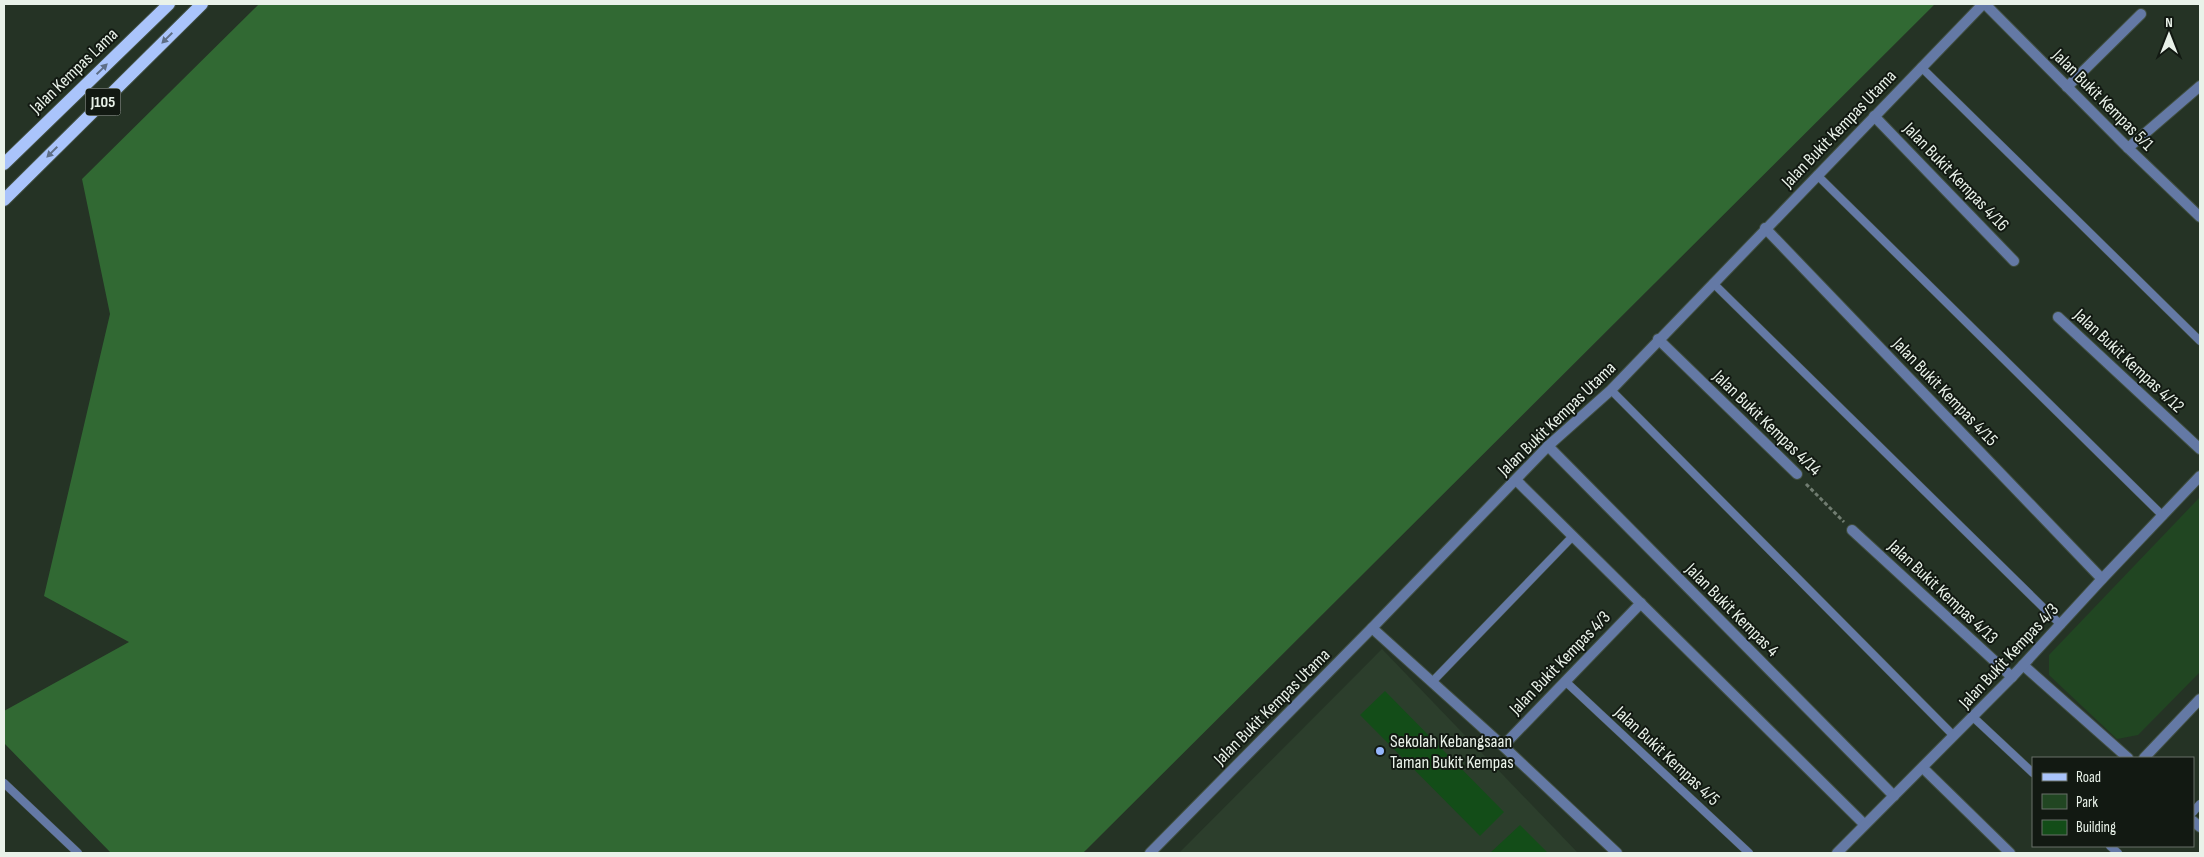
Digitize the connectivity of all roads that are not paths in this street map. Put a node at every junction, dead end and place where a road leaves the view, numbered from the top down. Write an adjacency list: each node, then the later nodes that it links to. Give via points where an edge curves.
1 (170, 4): 10 (main road, Jalan Kempas Lama / J105, one-way to 1)
2 (202, 4): 12 (main road, J105, one-way to 12)
3 (1984, 4): 5 (street, Jalan Bukit Kempas Utama); 7 (street, Jalan Bukit Kempas 5/1)
4 (2141, 14): 7 (street)
5 (1921, 67): 8 (street, Jalan Bukit Kempas Utama); 19 (lane)
6 (2200, 86): 9 (street)
7 (2067, 87): 9 (street, Jalan Bukit Kempas 5/1)
8 (1874, 116): 11 (street, Jalan Bukit Kempas Utama); 15 (street, Jalan Bukit Kempas 4/16)
9 (2128, 148): 13 (street, Jalan Bukit Kempas 5/1)
10 (4, 164)
11 (1817, 175): 14 (street, Jalan Bukit Kempas Utama); 26 (lane)
12 (4, 200)
13 (2200, 217)
14 (1766, 228): 16 (street, Jalan Bukit Kempas Utama); 29 (street, Jalan Bukit Kempas 4/15)
15 (2014, 260)
16 (1713, 283): 18 (street, Jalan Bukit Kempas Utama); 31 (lane)
17 (2058, 317): 22 (street, Jalan Bukit Kempas 4/12)
18 (1658, 339): 20 (street, Jalan Bukit Kempas Utama); 23 (street, Jalan Bukit Kempas 4/14)
19 (2200, 341)
20 (1611, 390): 21 (street, Jalan Bukit Kempas Utama); 39 (lane)
21 (1548, 446): 25 (street, Jalan Bukit Kempas Utama); 46 (street, Jalan Bukit Kempas 4)
22 (2200, 449)
23 (1797, 474)
24 (2200, 476): 26 (street, Jalan Bukit Kempas 4/3)
25 (1516, 480): 28 (street); 32 (street, Jalan Bukit Kempas Utama)
26 (2163, 516): 29 (street, Jalan Bukit Kempas 4/3)
27 (1852, 530): 34 (street, Jalan Bukit Kempas 4/13)
28 (1573, 536): 30 (street); 36 (lane)
29 (2102, 579): 31 (street, Jalan Bukit Kempas 4/3)
30 (1642, 603): 35 (street, Jalan Bukit Kempas 4/3); 47 (street)
31 (2061, 625): 33 (street, Jalan Bukit Kempas 4/3)
32 (1372, 628): 36 (street); 49 (street, Jalan Bukit Kempas Utama)
33 (2023, 665): 34 (street, Jalan Bukit Kempas 4/3); 41 (street)
34 (2012, 678): 38 (street, Jalan Bukit Kempas 4/3)
35 (1565, 681): 40 (street, Jalan Bukit Kempas 4/3); 51 (lane, Jalan Bukit Kempas 4/5)
36 (1432, 682): 40 (street)
37 (2200, 699): 42 (street)
38 (1973, 717): 39 (street, Jalan Bukit Kempas 4/3); 44 (lane)
39 (1954, 736): 43 (street, Jalan Bukit Kempas 4/3)
40 (1503, 746): 50 (street)
41 (2127, 757)
42 (2145, 757)
43 (1923, 768): 46 (street, Jalan Bukit Kempas 4/3); 53 (street)
44 (2032, 772)
45 (5, 786): 48 (lane)
46 (1894, 796): 47 (street, Jalan Bukit Kempas 4/3)
47 (1864, 824): 52 (street, Jalan Bukit Kempas 4/3)
48 (78, 853)
49 (1150, 853)
50 (1617, 853)
51 (1749, 853)
52 (1837, 853)
53 (2010, 853)

